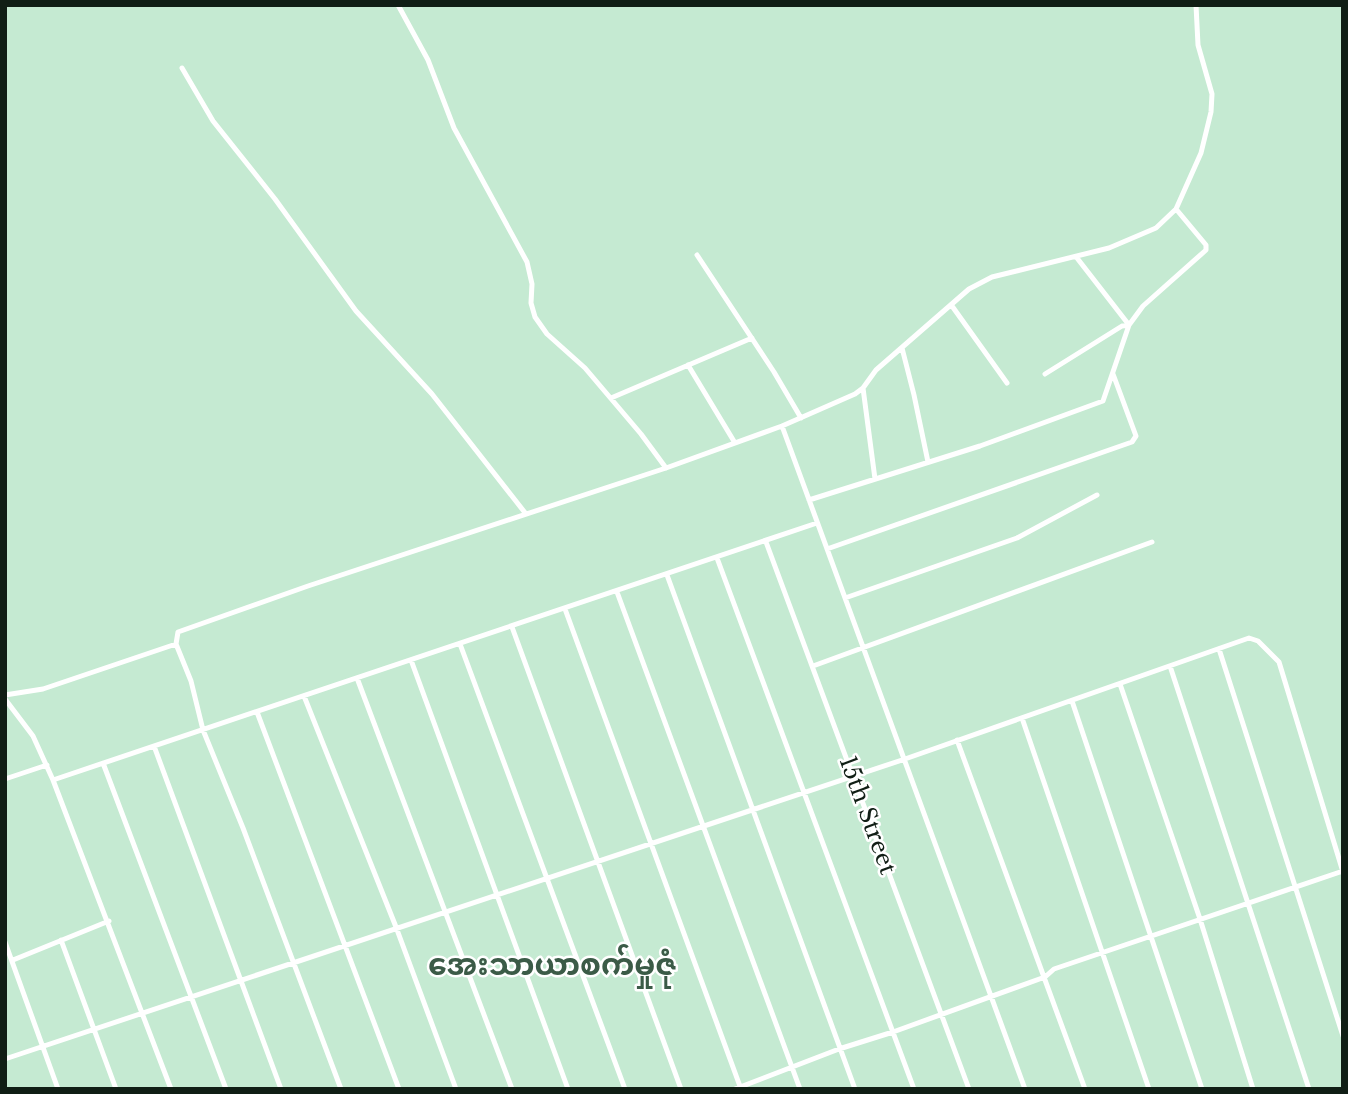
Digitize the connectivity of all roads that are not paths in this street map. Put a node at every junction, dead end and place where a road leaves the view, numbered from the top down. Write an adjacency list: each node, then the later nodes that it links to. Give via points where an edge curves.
1 (398, 5): 16 (street, via 428,60 454,128 527,262 535,317)
2 (1196, 5): 4 (street, via 1198,45 1212,94 1211,112 1201,153)
3 (182, 68): 25 (street, via 213,121 356,311 432,394)
4 (1176, 209): 6 (street, via 1156,228); 8 (street, via 1206,250)
5 (697, 255): 9 (street)
6 (1077, 258): 7 (street, via 992,277 969,289); 8 (street)
7 (952, 306): 10 (street); 14 (street)
8 (1129, 324): 12 (street); 13 (street)
9 (752, 338): 11 (street); 17 (street)
10 (902, 348): 15 (street); 20 (street)
11 (688, 365): 16 (street); 19 (street)
12 (1045, 373)
13 (1113, 374): 20 (street, via 1103,401); 29 (street, via 1136,436 1132,442)
14 (1007, 383)
15 (863, 388): 17 (street); 22 (street)
16 (611, 398): 21 (street)
17 (801, 418): 18 (street)
18 (782, 426): 19 (street); 24 (street)
19 (735, 443): 21 (street)
20 (928, 462): 22 (street)
21 (666, 468): 25 (street)
22 (875, 479): 24 (street)
23 (1097, 495): 33 (street, via 1017,538)
24 (809, 500): 26 (street)
25 (526, 514): 36 (street, via 178,632)
26 (817, 523): 27 (street); 29 (street)
27 (766, 542): 30 (street); 41 (street, 15th Street)
28 (1152, 542): 38 (street)
29 (827, 550): 33 (street)
30 (717, 558): 31 (street); 59 (street)
31 (667, 575): 32 (street); 60 (street)
32 (617, 592): 34 (street); 61 (street)
33 (845, 598): 38 (street)
34 (565, 609): 35 (street); 62 (street)
35 (512, 627): 37 (street); 63 (street)
36 (176, 644): 46 (street, via 43,689); 50 (street)
37 (460, 644): 40 (street); 65 (street)
38 (863, 649): 41 (street); 53 (street)
39 (1219, 649): 42 (street); 64 (street, via 1249,639 1258,641 1279,662); 66 (street)
40 (411, 660): 43 (street); 67 (street)
41 (813, 666): 56 (street, 15th Street)
42 (1170, 666): 44 (street); 68 (street)
43 (357, 678): 45 (street); 69 (street)
44 (1120, 684): 47 (street); 70 (street)
45 (304, 696): 48 (street); 72 (street)
46 (5, 697): 55 (street)
47 (1072, 701): 49 (street); 73 (street)
48 (257, 712): 50 (street); 76 (street)
49 (1022, 718): 51 (street); 77 (street)
50 (203, 730): 52 (street); 79 (street)
51 (957, 740): 53 (street); 80 (street)
52 (154, 746): 54 (street); 81 (street)
53 (905, 759): 56 (street); 83 (street)
54 (103, 763): 58 (street); 82 (street)
55 (47, 765): 57 (street); 58 (street)
56 (854, 776): 59 (street); 85 (street, 15th Street)
57 (5, 779)
58 (53, 780): 71 (street)
59 (804, 792): 60 (street); 87 (street)
60 (753, 809): 61 (street); 90 (street)
61 (703, 826): 62 (street); 92 (street)
62 (650, 843): 63 (street); 93 (street)
63 (597, 861): 65 (street); 105 (street)
64 (1343, 871): 66 (street)
65 (548, 877): 67 (street); 104 (street)
66 (1296, 886): 68 (street); 88 (street)
67 (496, 894): 69 (street); 103 (street)
68 (1248, 903): 70 (street); 115 (street)
69 (446, 911): 72 (street); 102 (street)
70 (1200, 919): 73 (street); 114 (street)
71 (109, 921): 74 (street); 84 (street)
72 (396, 927): 76 (street); 101 (street)
73 (1151, 936): 77 (street); 113 (street)
74 (61, 940): 78 (street); 86 (street)
75 (5, 942): 78 (street)
76 (345, 945): 79 (street); 100 (street)
77 (1103, 953): 80 (street, via 1054,969); 112 (street)
78 (13, 960): 89 (street)
79 (293, 963): 81 (street); 99 (street)
80 (1045, 977): 83 (street); 111 (street)
81 (240, 981): 82 (street); 98 (street)
82 (191, 997): 84 (street); 97 (street)
83 (991, 997): 85 (street); 110 (street)
84 (142, 1013): 86 (street); 96 (street)
85 (942, 1014): 87 (street); 109 (street, 15th Street)
86 (94, 1030): 89 (street); 95 (street)
87 (893, 1032): 90 (street); 108 (street)
88 (1343, 1036)
89 (42, 1047): 91 (street); 94 (street)
90 (839, 1049): 92 (street); 107 (street)
91 (5, 1059)
92 (792, 1068): 93 (street); 106 (street)
93 (739, 1088)
94 (58, 1089)
95 (116, 1089)
96 (171, 1089)
97 (226, 1089)
98 (281, 1089)
99 (341, 1089)
100 (399, 1089)
101 (456, 1089)
102 (512, 1089)
103 (568, 1089)
104 (625, 1089)
105 (681, 1089)
106 (800, 1089)
107 (855, 1089)
108 (914, 1089)
109 (969, 1089)
110 (1026, 1089)
111 (1085, 1089)
112 (1149, 1089)
113 (1202, 1089)
114 (1253, 1089)
115 (1309, 1089)

